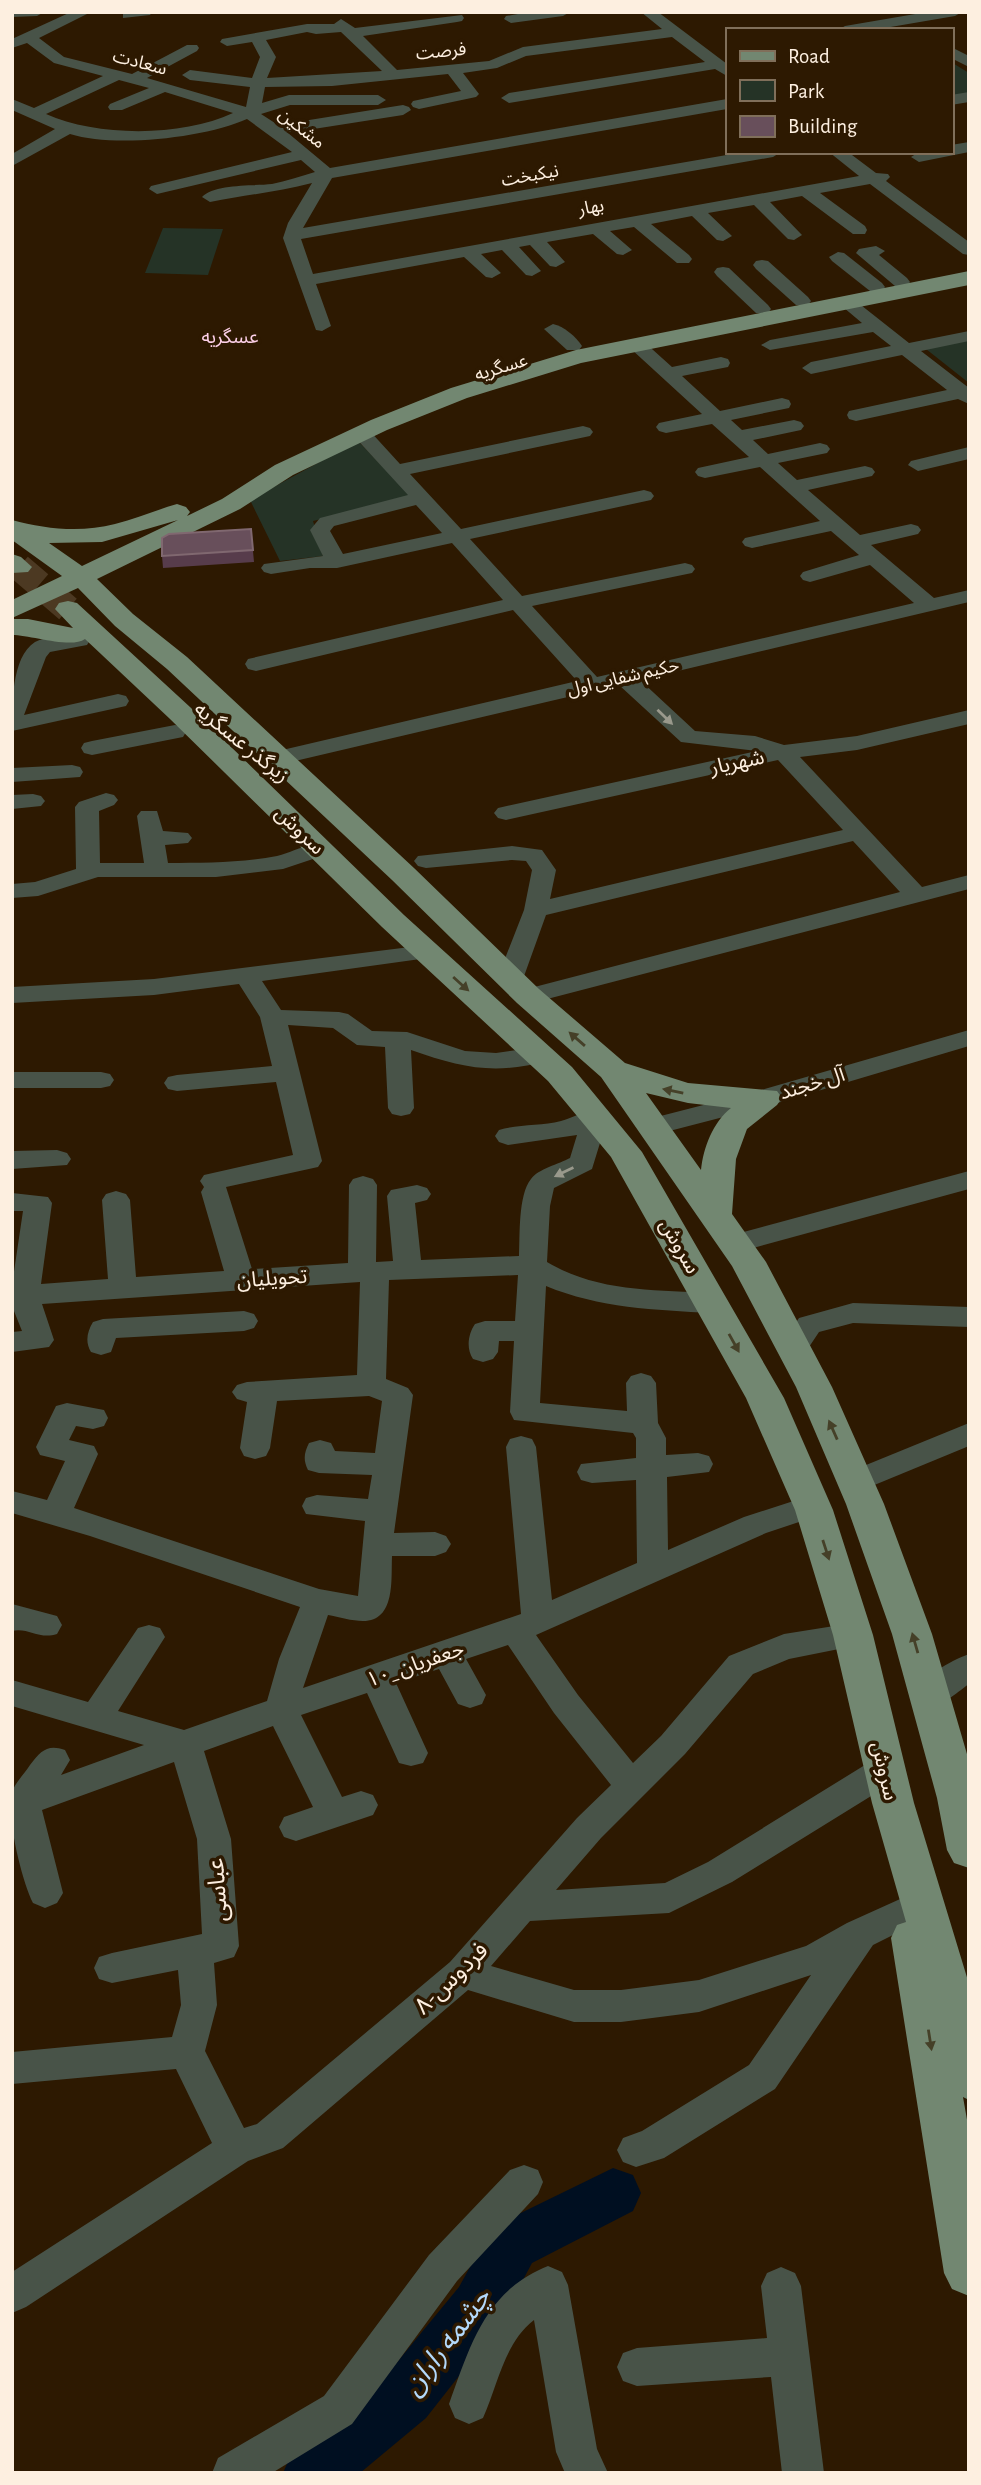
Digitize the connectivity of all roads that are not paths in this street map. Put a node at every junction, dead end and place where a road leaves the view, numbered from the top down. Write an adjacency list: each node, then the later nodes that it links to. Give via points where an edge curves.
1 (37, 12): 10 (street)
2 (84, 12): 19 (street)
3 (329, 12): 17 (street)
4 (429, 12): 17 (street)
5 (451, 12): 17 (street, via 457,18)
6 (563, 12): 14 (street)
7 (648, 12): 18 (street)
8 (659, 12): 27 (street)
9 (954, 12): 13 (street)
10 (12, 13)
11 (148, 13): 12 (street)
12 (128, 15)
13 (898, 16): 15 (street); 16 (street)
14 (511, 19)
15 (853, 28)
16 (916, 28)
17 (346, 29): 22 (street); 34 (street)
18 (674, 32): 27 (street); 30 (street, فرصت, via 523,52 492,65)
19 (28, 37): 21 (street); 29 (street, سعادت, via 51,57)
20 (227, 42): 22 (street)
21 (12, 44)
22 (261, 44): 26 (street); 35 (street, via 268,57)
23 (192, 48): 31 (street, via 162,57)
24 (100, 53): 29 (street, via 108,57)
25 (953, 53): 28 (street)
26 (240, 54)
27 (719, 58): 37 (street)
28 (969, 63)
29 (85, 67): 32 (street, سعادت)
30 (452, 69): 34 (street, فرصت); 40 (street, via 471,94)
31 (140, 72): 32 (street, سعادت); 36 (street, سعادت)
32 (118, 75): 45 (street)
33 (190, 75): 35 (street, فرصت, via 214,72)
34 (394, 75): 35 (street, فرصت)
35 (259, 83): 44 (street)
36 (164, 87): 42 (street); 44 (street, سعادت)
37 (509, 98)
38 (378, 100): 44 (street, via 289,100)
39 (12, 104): 45 (street, مشکین)
40 (419, 104)
41 (726, 104): 52 (street)
42 (116, 107)
43 (402, 110): 46 (street)
44 (250, 112): 48 (street, مشکین); 50 (street, مشکین, via 218,126)
45 (34, 114): 47 (street, مشکین)
46 (311, 125): 48 (street); 51 (street)
47 (69, 128): 50 (street, مشکین, via 83,133); 63 (street)
48 (276, 130): 56 (street, مشکین)
49 (464, 131): 53 (street)
50 (149, 135): 54 (street)
51 (324, 137)
52 (537, 137): 53 (street); 57 (street)
53 (484, 147): 55 (street); 64 (street)
54 (114, 148)
55 (431, 151): 65 (street); 66 (street)
56 (304, 154): 67 (street, مشکین); 70 (street)
57 (557, 154)
58 (761, 154): 80 (street, نیکبخت)
59 (840, 154): 68 (street)
60 (851, 154): 68 (street)
61 (932, 154): 62 (street)
62 (919, 157)
63 (14, 160)
64 (505, 162)
65 (378, 165): 67 (street); 69 (street)
66 (445, 171)
67 (326, 174): 72 (street); 80 (street, مشکین)
68 (878, 178): 71 (street, بهار); 74 (street)
69 (397, 180)
70 (156, 189)
71 (806, 191): 73 (street, بهار); 79 (street)
72 (210, 197)
73 (757, 199): 76 (street, بهار); 81 (street)
74 (906, 199): 75 (street); 84 (street)
75 (874, 204)
76 (695, 210): 77 (street, بهار); 82 (street)
77 (636, 220): 78 (street, بهار); 91 (street)
78 (595, 227): 83 (street, بهار); 88 (street)
79 (859, 230)
80 (293, 235): 100 (street)
81 (794, 235)
82 (723, 236)
83 (533, 238): 86 (street, بهار); 93 (street)
84 (960, 238): 85 (street); 89 (street)
85 (933, 241)
86 (505, 243): 87 (street, بهار); 95 (street)
87 (467, 250): 98 (street); 100 (street, بهار)
88 (622, 250)
89 (969, 250)
90 (876, 251): 101 (street, via 865,253)
91 (683, 259)
92 (831, 261): 102 (street)
93 (556, 262)
94 (762, 265): 103 (street)
95 (532, 271)
96 (969, 271): 101 (main road, عسگریه)
97 (723, 272): 104 (street)
98 (492, 273)
99 (969, 278): 102 (main road, عسگریه)
100 (306, 279): 105 (street)
101 (901, 282): 102 (main road, عسگریه)
102 (859, 293): 103 (main road, عسگریه); 106 (street); 109 (main road, عسگریه)
103 (802, 301): 104 (main road, عسگریه)
104 (762, 309): 111 (main road, عسگریه)
105 (322, 326)
106 (878, 326): 110 (street); 112 (street)
107 (553, 329): 111 (street)
108 (969, 336): 112 (street)
109 (636, 344): 115 (street); 123 (main road, عسگریه, via 576,356 459,393)
110 (770, 345)
111 (573, 346): 134 (main road, عسگریه, via 447,384 366,417 269,466)
112 (906, 348): 114 (street); 116 (street)
113 (721, 363): 115 (street)
114 (811, 368)
115 (668, 373): 119 (street)
116 (965, 395): 118 (street)
117 (782, 404): 119 (street)
118 (856, 415)
119 (715, 416): 121 (street); 124 (street)
120 (794, 426): 124 (street)
121 (666, 428)
122 (583, 432): 129 (street)
123 (361, 433): 129 (street); 141 (main road, عسگریه, via 284,470 231,504)
124 (738, 437): 127 (street)
125 (820, 449): 127 (street)
126 (969, 453): 128 (street)
127 (764, 460): 130 (street); 132 (street)
128 (918, 465)
129 (396, 471): 135 (street)
130 (705, 472)
131 (865, 472): 132 (street)
132 (794, 488): 136 (street)
133 (644, 496): 138 (street)
134 (220, 498): 146 (main road, via 88,538 45,536); 151 (main road, عسگریه)
135 (421, 498): 138 (street); 143 (street, via 327,522 320,530)
136 (835, 524): 139 (street); 140 (street)
137 (911, 530): 140 (street)
138 (455, 536): 143 (street); 149 (street)
139 (752, 542)
140 (856, 542): 142 (street)
141 (146, 548): 151 (main road, عسگریه); 152 (main road, via 120,593)
142 (873, 557): 147 (street); 150 (street)
143 (337, 562): 144 (street)
144 (271, 568)
145 (685, 569): 149 (street)
146 (19, 570): 151 (main road); 151 (main road); 151 (main road)
147 (810, 576)
148 (967, 598): 150 (street, حکیم شفایی اول)
149 (517, 603): 155 (street); 159 (street)
150 (929, 605): 157 (street, حکیم شفایی اول)
151 (76, 606): 152 (main road); 153 (main road); 156 (street); 160 (main road); 175 (main road, زیرگذر عسگریه, via 201,709); 182 (main road, سروش)
152 (124, 620): 154 (main road)
153 (12, 627)
154 (177, 663): 160 (main road, via 163,658 136,660 117,670); 167 (main road)
155 (256, 664)
156 (22, 669): 162 (street)
157 (646, 671): 158 (street, حکیم شفایی اول); 164 (street)
158 (624, 677): 159 (street, حکیم شفایی اول); 164 (street, one-way to 164, via 689,737)
159 (592, 684): 167 (street, حکیم شفایی اول)
160 (117, 690): 162 (street); 163 (main road)
161 (969, 716): 166 (street, شهریار, via 856,743)
162 (13, 717)
163 (175, 732): 165 (street); 174 (main road)
164 (716, 740): 166 (street, via 755,743)
165 (92, 748)
166 (783, 752): 171 (street, شهریار); 172 (street)
167 (278, 758): 175 (main road)
168 (72, 772): 169 (street)
169 (12, 775)
170 (106, 800): 177 (street, via 87,807)
171 (506, 813)
172 (859, 833): 180 (street); 181 (street)
173 (180, 838): 176 (street, via 150,827)
174 (311, 852): 176 (street, via 284,862); 182 (main road)
175 (415, 867): 181 (street, via 512,853 534,855 544,870); 185 (main road)
176 (156, 871): 177 (street)
177 (88, 873): 179 (street, via 38,889)
178 (969, 882): 180 (street)
179 (12, 891)
180 (917, 896): 185 (street)
181 (536, 910): 185 (street)
182 (393, 921): 183 (main road, سروش)
183 (426, 952): 184 (street); 190 (main road, سروش, one-way to 190)
184 (246, 975): 186 (street, via 154,987); 187 (street)
185 (519, 988): 191 (main road, one-way to 185)
186 (12, 995)
187 (273, 1017): 189 (street, via 339,1020 366,1039); 192 (street)
188 (969, 1038): 196 (street, آل خجند)
189 (397, 1040): 190 (street, via 462,1059 496,1061); 197 (street)
190 (539, 1055): 199 (main road, سروش)
191 (613, 1070): 196 (main road, one-way to 191, via 697,1096 656,1087); 198 (main road)
192 (287, 1073): 195 (street); 212 (street, via 308,1161 214,1187)
193 (12, 1080): 194 (street)
194 (101, 1080)
195 (177, 1083)
196 (765, 1098): 198 (street, آل خجند); 208 (main road, via 732,1124 719,1159)
197 (401, 1108)
198 (654, 1126): 199 (main road); 208 (main road)
199 (605, 1128): 200 (street); 209 (street, one-way to 209, via 582,1163 542,1183); 216 (main road, سروش, via 625,1152)
200 (508, 1136)
201 (57, 1159): 202 (street)
202 (12, 1160)
203 (363, 1185): 211 (street)
204 (966, 1185): 208 (street)
205 (417, 1194): 210 (street, via 401,1196)
206 (116, 1200): 214 (street)
207 (13, 1202): 215 (street, via 38,1203)
208 (725, 1229): 223 (main road)
209 (531, 1265): 210 (street, تحویلیان); 216 (street, via 559,1283 619,1297); 220 (street)
210 (408, 1270): 211 (street, تحویلیان)
211 (369, 1272): 212 (street, تحویلیان); 226 (street)
212 (241, 1280): 213 (street, تحویلیان)
213 (198, 1283): 214 (street, تحویلیان); 219 (street)
214 (123, 1288): 215 (street, تحویلیان)
215 (19, 1295): 221 (street, via 39,1339)
216 (712, 1303): 240 (main road, سروش, one-way to 240, via 765,1398)
217 (969, 1317): 223 (street, via 853,1313 809,1325)
218 (244, 1321): 219 (street)
219 (196, 1322): 222 (street, via 103,1329)
220 (527, 1331): 224 (street, via 485,1331); 228 (street, via 525,1412)
221 (12, 1342)
222 (100, 1345)
223 (793, 1349): 237 (main road, one-way to 223)
224 (483, 1352)
225 (641, 1383): 228 (street)
226 (371, 1385): 231 (street, via 256,1392); 233 (street, via 398,1395)
227 (93, 1418): 242 (street, via 67,1414 51,1447 83,1454)
228 (643, 1423): 235 (street, via 651,1438)
229 (969, 1434): 237 (street)
230 (521, 1447): 249 (street)
231 (255, 1448)
232 (320, 1451): 233 (street, via 319,1462)
233 (387, 1464): 241 (street)
234 (698, 1464): 235 (street)
235 (652, 1468): 236 (street); 245 (street)
236 (592, 1472)
237 (855, 1482): 257 (main road, one-way to 237, via 912,1634)
238 (12, 1502): 242 (street)
239 (317, 1506): 241 (street)
240 (812, 1506): 245 (street, ۱۰_جعفریان, via 755,1525); 250 (main road, سروش, one-way to 250)
241 (382, 1511): 244 (street)
242 (56, 1515): 246 (street)
243 (435, 1544): 244 (street)
244 (377, 1545): 246 (street, via 374,1601 364,1609)
245 (653, 1570): 249 (street, ۱۰_جعفریان)
246 (318, 1601): 258 (street)
247 (12, 1619): 248 (street)
248 (46, 1625)
249 (527, 1625): 252 (street, ۱۰_جعفریان); 263 (street, via 566,1704)
250 (853, 1635): 263 (street, ۸-فردوس, via 784,1647 741,1665); 264 (main road, سروش)
251 (149, 1637): 259 (street)
252 (447, 1654): 254 (street, ۱۰_جعفریان); 256 (street)
253 (969, 1667): 257 (street)
254 (377, 1678): 258 (street, ۱۰_جعفریان); 261 (street)
255 (12, 1693): 259 (street)
256 (470, 1695)
257 (929, 1695): 265 (main road)
258 (281, 1709): 260 (street, ۱۰_جعفریان); 267 (street, via 347,1810)
259 (96, 1718): 260 (street)
260 (185, 1744): 266 (street, ۱۰_جعفریان); 273 (street, عباسی, via 214,1839 221,1946)
261 (411, 1754)
262 (53, 1760): 266 (street)
263 (631, 1786): 270 (street, ۸-فردوس)
264 (889, 1787): 270 (street, via 670,1898); 271 (main road); 278 (main road, سروش, via 956,2017)
265 (964, 1795): 268 (main road)
266 (18, 1805): 269 (street)
267 (296, 1827)
268 (969, 1850)
269 (45, 1893)
270 (520, 1907): 275 (street, ۸-فردوس)
271 (909, 1910): 272 (street); 282 (main road, one-way to 282)
272 (860, 1934): 275 (street, via 817,1958 699,1996 621,2006 574,2006); 280 (street, via 762,2077 651,2146)
273 (195, 1951): 274 (street); 276 (street, عباسی, via 200,2005)
274 (112, 1968)
275 (463, 1973): 279 (street, ۸-فردوس, via 270,2136)
276 (186, 2052): 277 (street); 279 (street)
277 (12, 2068)
278 (969, 2079)
279 (235, 2149): 284 (street, ۸-فردوس)
280 (636, 2150)
281 (524, 2182): 288 (street, via 443,2268 338,2410)
282 (969, 2273)
283 (781, 2286): 285 (street)
284 (12, 2294)
285 (789, 2356): 286 (street); 290 (street)
286 (637, 2367)
287 (469, 2403): 289 (street, via 489,2348 509,2315 548,2285 577,2452)
288 (233, 2473)
289 (587, 2473)
290 (803, 2473)

